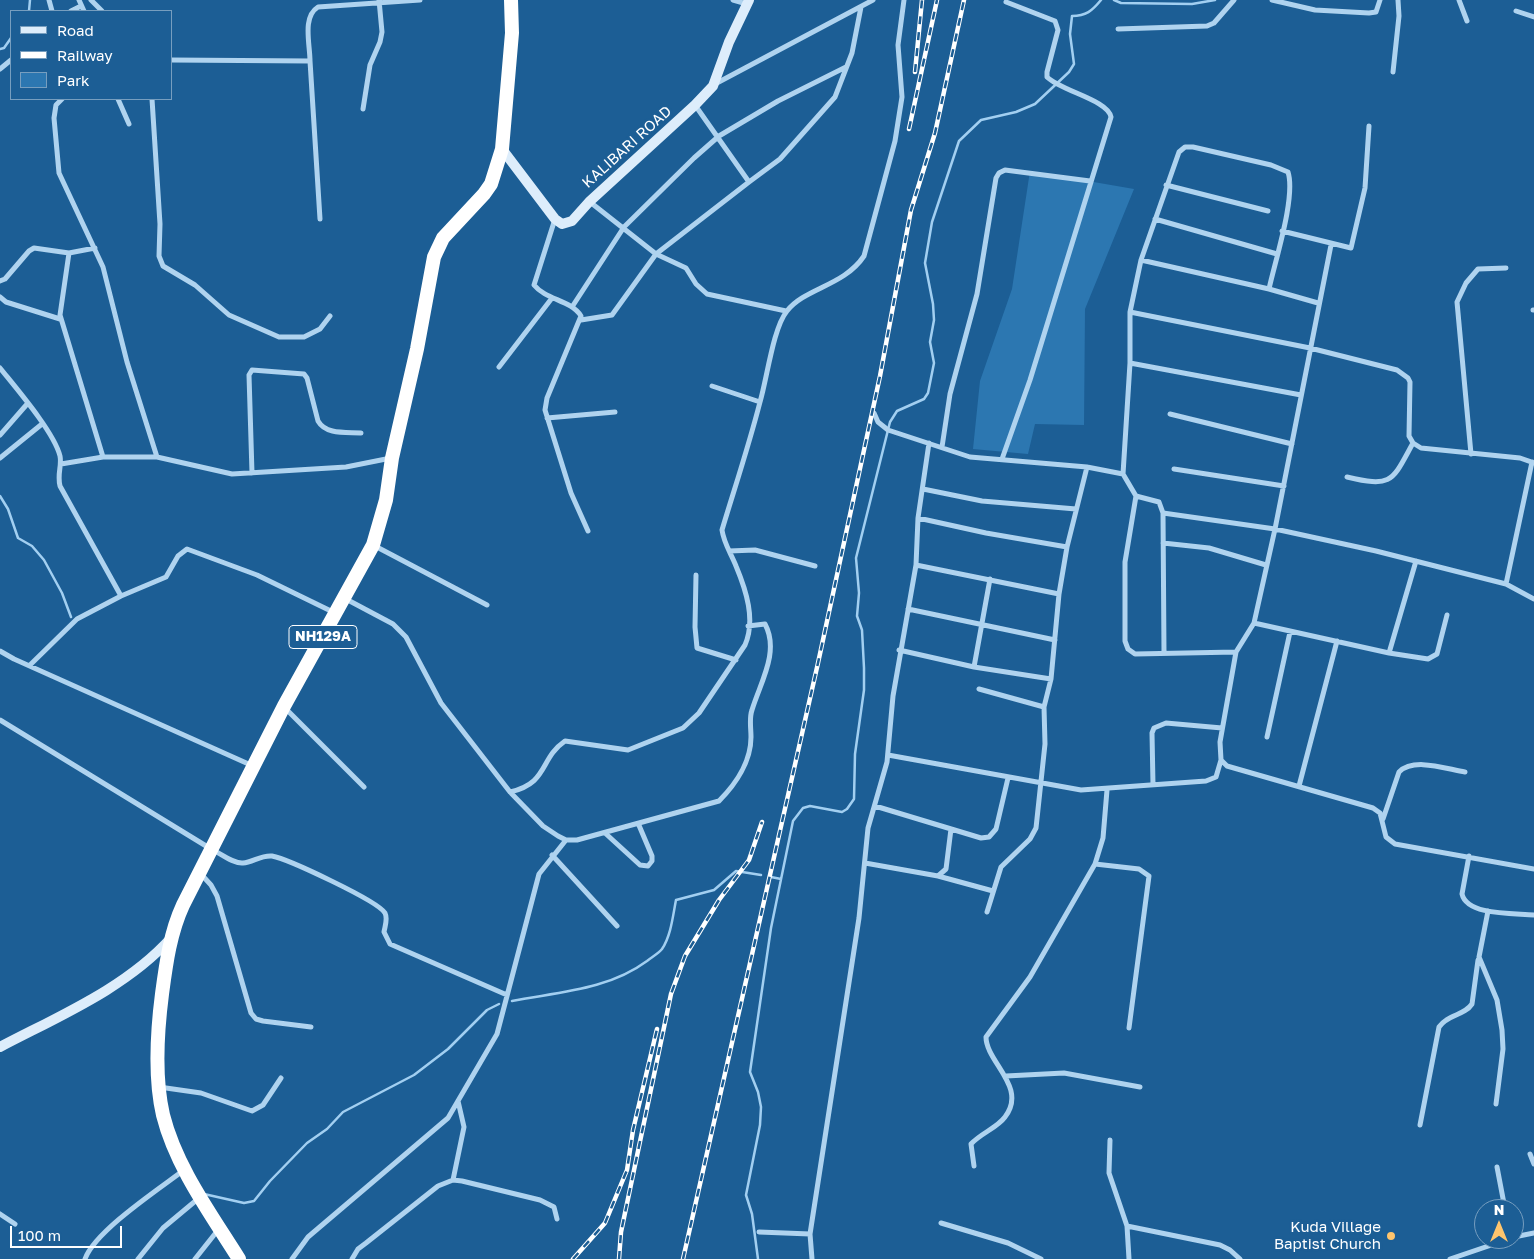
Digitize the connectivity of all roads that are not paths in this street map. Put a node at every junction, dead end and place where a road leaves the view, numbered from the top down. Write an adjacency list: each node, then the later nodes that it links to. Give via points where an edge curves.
1 (91, 0): 16 (street)
2 (420, 0): 12 (street)
3 (511, 0): 36 (highway, NH129A, via 512,33)
4 (733, 0): 13 (street)
5 (873, 0): 15 (street)
6 (904, 0): 60 (street, via 898,45 902,97 895,141 864,256 847,275)
7 (1234, 0): 20 (street, via 1214,23 1207,26)
8 (1272, 0): 9 (street, via 1315,10 1369,13 1376,12)
9 (1380, 0)
10 (1398, 0): 26 (street)
11 (1459, 0): 19 (street)
12 (380, 1): 23 (street, via 318,6 311,11); 32 (street, via 382,32 370,65)
13 (748, 2): 27 (street, KALIBARI ROAD)
14 (1006, 2): 37 (street, via 1049,18 1058,25 1047,77 1110,112)
15 (862, 7): 24 (street); 27 (street)
16 (101, 10)
17 (1516, 10): 18 (street)
18 (1534, 17)
19 (1467, 21)
20 (1118, 28)
21 (172, 60): 23 (street)
22 (10, 61): 25 (street)
23 (310, 61): 42 (street)
24 (846, 67): 35 (street, via 778,101); 38 (street, via 835,97 780,159)
25 (0, 69)
26 (1393, 72)
27 (712, 86): 31 (street, KALIBARI ROAD)
28 (61, 100): 48 (street, via 56,105 54,118 59,173)
29 (118, 100): 33 (street)
30 (152, 100): 62 (street, via 159,256 163,266 194,284 229,315 279,337 304,337 320,329)
31 (695, 105): 35 (street); 40 (street, KALIBARI ROAD)
32 (363, 109)
33 (129, 124)
34 (1369, 126): 47 (street, via 1365,188 1351,248)
35 (719, 136): 38 (street); 45 (street)
36 (502, 149): 44 (street); 88 (highway, NH129A, via 488,189 443,238 434,257)
37 (1090, 181): 83 (street, via 1005,170 996,178 976,294 950,394); 89 (street)
38 (749, 182): 50 (street)
39 (1166, 184): 41 (street); 43 (street); 46 (street, via 1179,152 1186,147 1281,168 1288,172 1291,187)
40 (589, 202): 44 (street, KALIBARI ROAD, via 568,224); 45 (street)
41 (1268, 211)
42 (320, 219)
43 (1155, 219): 51 (street); 52 (street)
44 (555, 220): 57 (street, via 534,281 538,290)
45 (624, 227): 50 (street); 59 (street)
46 (1282, 231): 47 (street); 51 (street)
47 (1331, 245): 58 (street)
48 (95, 248): 49 (street); 86 (street)
49 (69, 253): 54 (street, via 34,248); 63 (street)
50 (656, 254): 60 (street, via 686,268 706,294); 64 (street, via 612,315)
51 (1277, 254): 55 (street)
52 (1141, 260): 55 (street); 61 (street)
53 (1506, 268): 84 (street, via 1478,269 1466,283 1457,302)
54 (0, 281)
55 (1269, 289): 58 (street)
56 (0, 297): 63 (street, via 6,302)
57 (552, 298): 59 (street); 67 (street)
58 (1318, 303): 65 (street)
59 (572, 307): 64 (street, via 580,313)
60 (786, 311): 71 (street)
61 (1130, 312): 65 (street); 66 (street)
62 (330, 316)
63 (60, 319): 85 (street)
64 (581, 320): 76 (street, via 547,398)
65 (1310, 348): 70 (street); 81 (street, via 1397,370 1408,378 1411,390 1409,436)
66 (1130, 363): 70 (street); 95 (street)
67 (499, 367)
68 (0, 368): 72 (street)
69 (712, 386): 71 (street)
70 (1301, 396): 82 (street)
71 (760, 402): 108 (street, via 722,530)
72 (28, 403): 77 (street); 79 (street)
73 (615, 412): 76 (street)
74 (874, 413): 80 (street, via 878,422 888,430)
75 (1170, 414): 82 (street)
76 (547, 418): 104 (street, via 571,493)
77 (42, 424): 87 (street); 91 (street, via 57,447)
78 (361, 433): 94 (street, via 322,427 304,374 252,370 249,375)
79 (0, 435)
80 (929, 443): 83 (street); 98 (street)
81 (1413, 443): 84 (street, via 1421,448); 96 (street, via 1391,479 1374,482)
82 (1292, 444): 97 (street)
83 (942, 447): 89 (street, via 970,457)
84 (1471, 454): 90 (street)
85 (103, 457): 86 (street); 91 (street)
86 (157, 457): 94 (street, via 223,473)
87 (0, 458)
88 (392, 458): 94 (street, via 346,467); 106 (highway, NH129A, via 386,500)
89 (1002, 459): 92 (street)
90 (1533, 462): 115 (street)
91 (61, 464): 117 (street, via 60,486)
92 (1088, 467): 95 (street); 100 (street)
93 (1174, 469): 97 (street)
94 (252, 473)
95 (1123, 474): 99 (street)
96 (1347, 477)
97 (1284, 486): 103 (street)
98 (923, 489): 100 (street, via 982,501); 102 (street)
99 (1136, 496): 101 (street, via 1159,502); 133 (street, via 1125,562 1126,645 1135,654)
100 (1076, 509): 107 (street)
101 (1163, 513): 103 (street); 105 (street)
102 (918, 518): 107 (street); 110 (street)
103 (1275, 529): 109 (street); 111 (street)
104 (588, 531)
105 (1163, 543): 111 (street, via 1209,548); 133 (street)
106 (372, 545): 118 (highway, NH129A); 120 (street)
107 (1067, 547): 116 (street)
108 (729, 551): 112 (street, via 755,550); 126 (street, via 750,607)
109 (1416, 561): 115 (street); 134 (street)
110 (916, 565): 114 (street); 121 (street)
111 (1266, 565): 124 (street)
112 (815, 566)
113 (696, 575): 135 (street, via 697,648)
114 (990, 579): 116 (street); 125 (street)
115 (1506, 584): 119 (street)
116 (1059, 594): 128 (street)
117 (121, 596): 122 (street, via 166,577 178,556 187,549 257,576); 136 (street, via 77,620)
118 (344, 598): 122 (highway, NH129A); 155 (street, via 394,624 406,637 441,703)
119 (1534, 599)
120 (487, 605)
121 (908, 609): 125 (street); 130 (street)
122 (336, 613): 140 (highway, NH129A)
123 (1447, 615): 134 (street, via 1434,657 1428,659)
124 (1254, 623): 127 (street); 132 (street)
125 (980, 624): 128 (street); 137 (street)
126 (748, 626): 135 (street, via 748,638); 158 (street, via 765,624 769,660 751,710 750,746 745,765 719,801)
127 (1290, 632): 129 (street); 144 (street)
128 (1055, 640): 138 (street)
129 (1337, 641): 134 (street); 153 (street)
130 (899, 650): 137 (street); 145 (street)
131 (0, 651): 136 (street)
132 (1236, 652): 133 (street); 143 (street)
133 (1164, 653)
134 (1388, 653)
135 (736, 660): 155 (street, via 688,726 628,750 564,741 534,783)
136 (30, 665): 147 (street)
137 (974, 667): 138 (street)
138 (1051, 679): 141 (street)
139 (979, 689): 141 (street)
140 (284, 706): 147 (highway, NH129A); 152 (street)
141 (1044, 707): 150 (street)
142 (0, 720): 162 (street)
143 (1222, 728): 146 (street); 151 (street, via 1166,724 1154,728)
144 (1267, 737)
145 (888, 755): 149 (street); 156 (street)
146 (1221, 760): 151 (street, via 1218,773 1212,779); 153 (street, via 1227,766)
147 (253, 767): 162 (highway, NH129A)
148 (1465, 772): 157 (street, via 1418,764 1403,768)
149 (1008, 778): 150 (street); 159 (street, via 994,834 981,838)
150 (1040, 783): 154 (street, via 1080,790); 170 (street, via 1034,834 1001,867)
151 (1153, 785): 154 (street)
152 (364, 786)
153 (1299, 786): 157 (street, via 1373,808)
154 (1107, 790): 166 (street, via 1103,838)
155 (510, 792): 161 (street, via 550,832)
156 (874, 806): 159 (street); 165 (street)
157 (1383, 819): 164 (street, via 1386,837 1395,844)
158 (638, 823): 160 (street); 160 (street, via 652,856 648,866 640,865)
159 (951, 829): 169 (street, via 946,869)
160 (605, 833): 161 (street)
161 (566, 840): 163 (street)
162 (211, 849): 168 (highway, NH129A); 177 (street, via 239,862 274,856 349,890 385,913 384,932 390,944)
163 (552, 855): 174 (street); 177 (street, via 537,880)
164 (1469, 856): 167 (street); 171 (street, via 1463,900 1468,906)
165 (865, 863): 169 (street); 204 (street)
166 (1095, 864): 179 (street, via 1139,869 1149,876); 181 (street, via 1030,977 986,1037 988,1050)
167 (1534, 869)
168 (199, 873): 175 (highway, NH129A); 178 (street, via 217,896 251,1013 263,1020)
169 (938, 876): 170 (street)
170 (993, 891): 172 (street)
171 (1488, 910): 173 (street); 176 (street)
172 (987, 912)
173 (1534, 916)
174 (617, 926)
175 (171, 938): 180 (street, via 144,966); 183 (highway, NH129A, via 161,1004)
176 (1479, 957): 186 (street, via 1497,1000 1502,1030 1503,1049); 187 (street, via 1472,1004 1469,1009 1444,1020 1439,1028)
177 (507, 995): 185 (street, via 497,1034)
178 (311, 1027)
179 (1129, 1028)
180 (0, 1047)
181 (1006, 1076): 184 (street, via 1064,1073); 191 (street, via 1010,1110 971,1144)
182 (281, 1078): 183 (street, via 263,1106 252,1111 201,1093)
183 (158, 1087): 193 (highway, NH129A, via 168,1132)
184 (1140, 1087)
185 (458, 1101): 194 (street, via 464,1127); 210 (street, via 440,1126 308,1237)
186 (1496, 1104)
187 (1420, 1125)
188 (1110, 1140): 201 (street, via 1109,1172)
189 (1530, 1154): 190 (street)
190 (1534, 1164)
191 (974, 1166)
192 (1497, 1167): 196 (street)
193 (185, 1170): 195 (highway, NH129A); 206 (street, via 106,1232)
194 (452, 1180): 198 (street, via 540,1200 554,1208); 211 (street, via 438,1186 358,1249)
195 (201, 1197): 202 (highway, NH129A); 207 (street, via 164,1228)
196 (1503, 1199)
197 (0, 1214): 200 (street)
198 (557, 1219)
199 (941, 1223): 213 (street, via 1008,1242)
200 (14, 1224)
201 (1127, 1226): 214 (street); 215 (street, via 1220,1245)
202 (220, 1228): 208 (street); 209 (highway, NH129A)
203 (759, 1232): 204 (street)
204 (810, 1234): 212 (street)
205 (1479, 1249): 216 (street)
206 (85, 1259)
207 (138, 1259)
208 (195, 1259)
209 (239, 1259)
210 (292, 1259)
211 (352, 1259)
212 (812, 1259)
213 (1042, 1259)
214 (1129, 1259)
215 (1240, 1259)
216 (1450, 1259)

